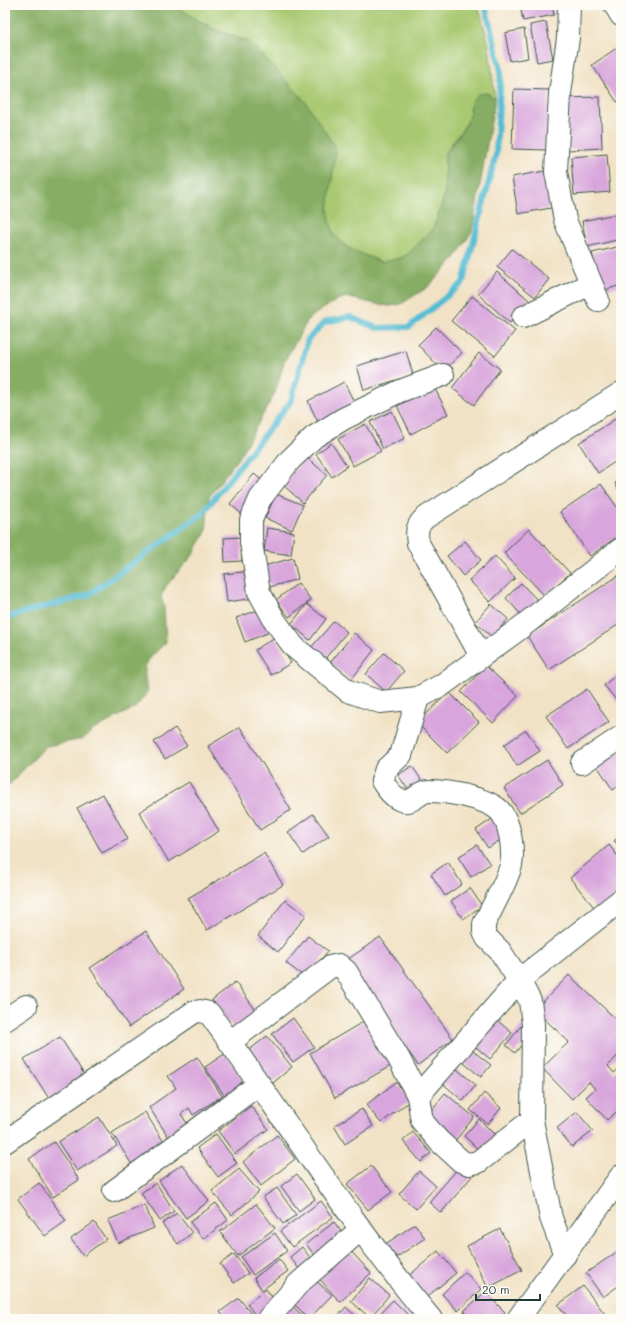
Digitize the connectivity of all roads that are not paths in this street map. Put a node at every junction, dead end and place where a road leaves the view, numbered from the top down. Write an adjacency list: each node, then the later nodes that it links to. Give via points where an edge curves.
1 (569, 5): 4 (street, via 568,38 560,93 556,172 565,220 594,292)
2 (615, 5): 3 (street)
3 (621, 15)
4 (523, 317)
5 (443, 375): 9 (street, via 343,418 314,437 290,460 260,498 251,520 251,542 259,592 275,621 294,647 348,691 380,702)
6 (621, 393): 8 (street, via 425,518 418,526 418,543)
7 (621, 549): 8 (street)
8 (481, 656): 9 (street, via 442,685)
9 (418, 698): 13 (street, via 401,755 386,769 382,781 403,801 427,791 454,794 500,810 511,839 511,865 484,924 484,932)
10 (621, 737): 11 (street)
11 (582, 762)
12 (621, 900): 13 (street)
13 (519, 980): 18 (street); 19 (street, via 530,1001 533,1024)
14 (26, 1006): 15 (street)
15 (5, 1020)
16 (230, 1042): 17 (street); 18 (street, via 330,967 339,965 346,971 399,1059); 20 (street, via 209,1014 194,1012)
17 (260, 1084): 22 (street); 23 (street)
18 (418, 1096): 19 (street, via 422,1121 449,1152 469,1164 478,1162)
19 (532, 1120): 24 (street, via 551,1218)
20 (5, 1142)
21 (621, 1176): 24 (street)
22 (114, 1191)
23 (360, 1230): 25 (street, via 299,1283); 26 (street)
24 (565, 1254): 27 (street)
25 (268, 1319)
26 (431, 1319)
27 (518, 1319)

